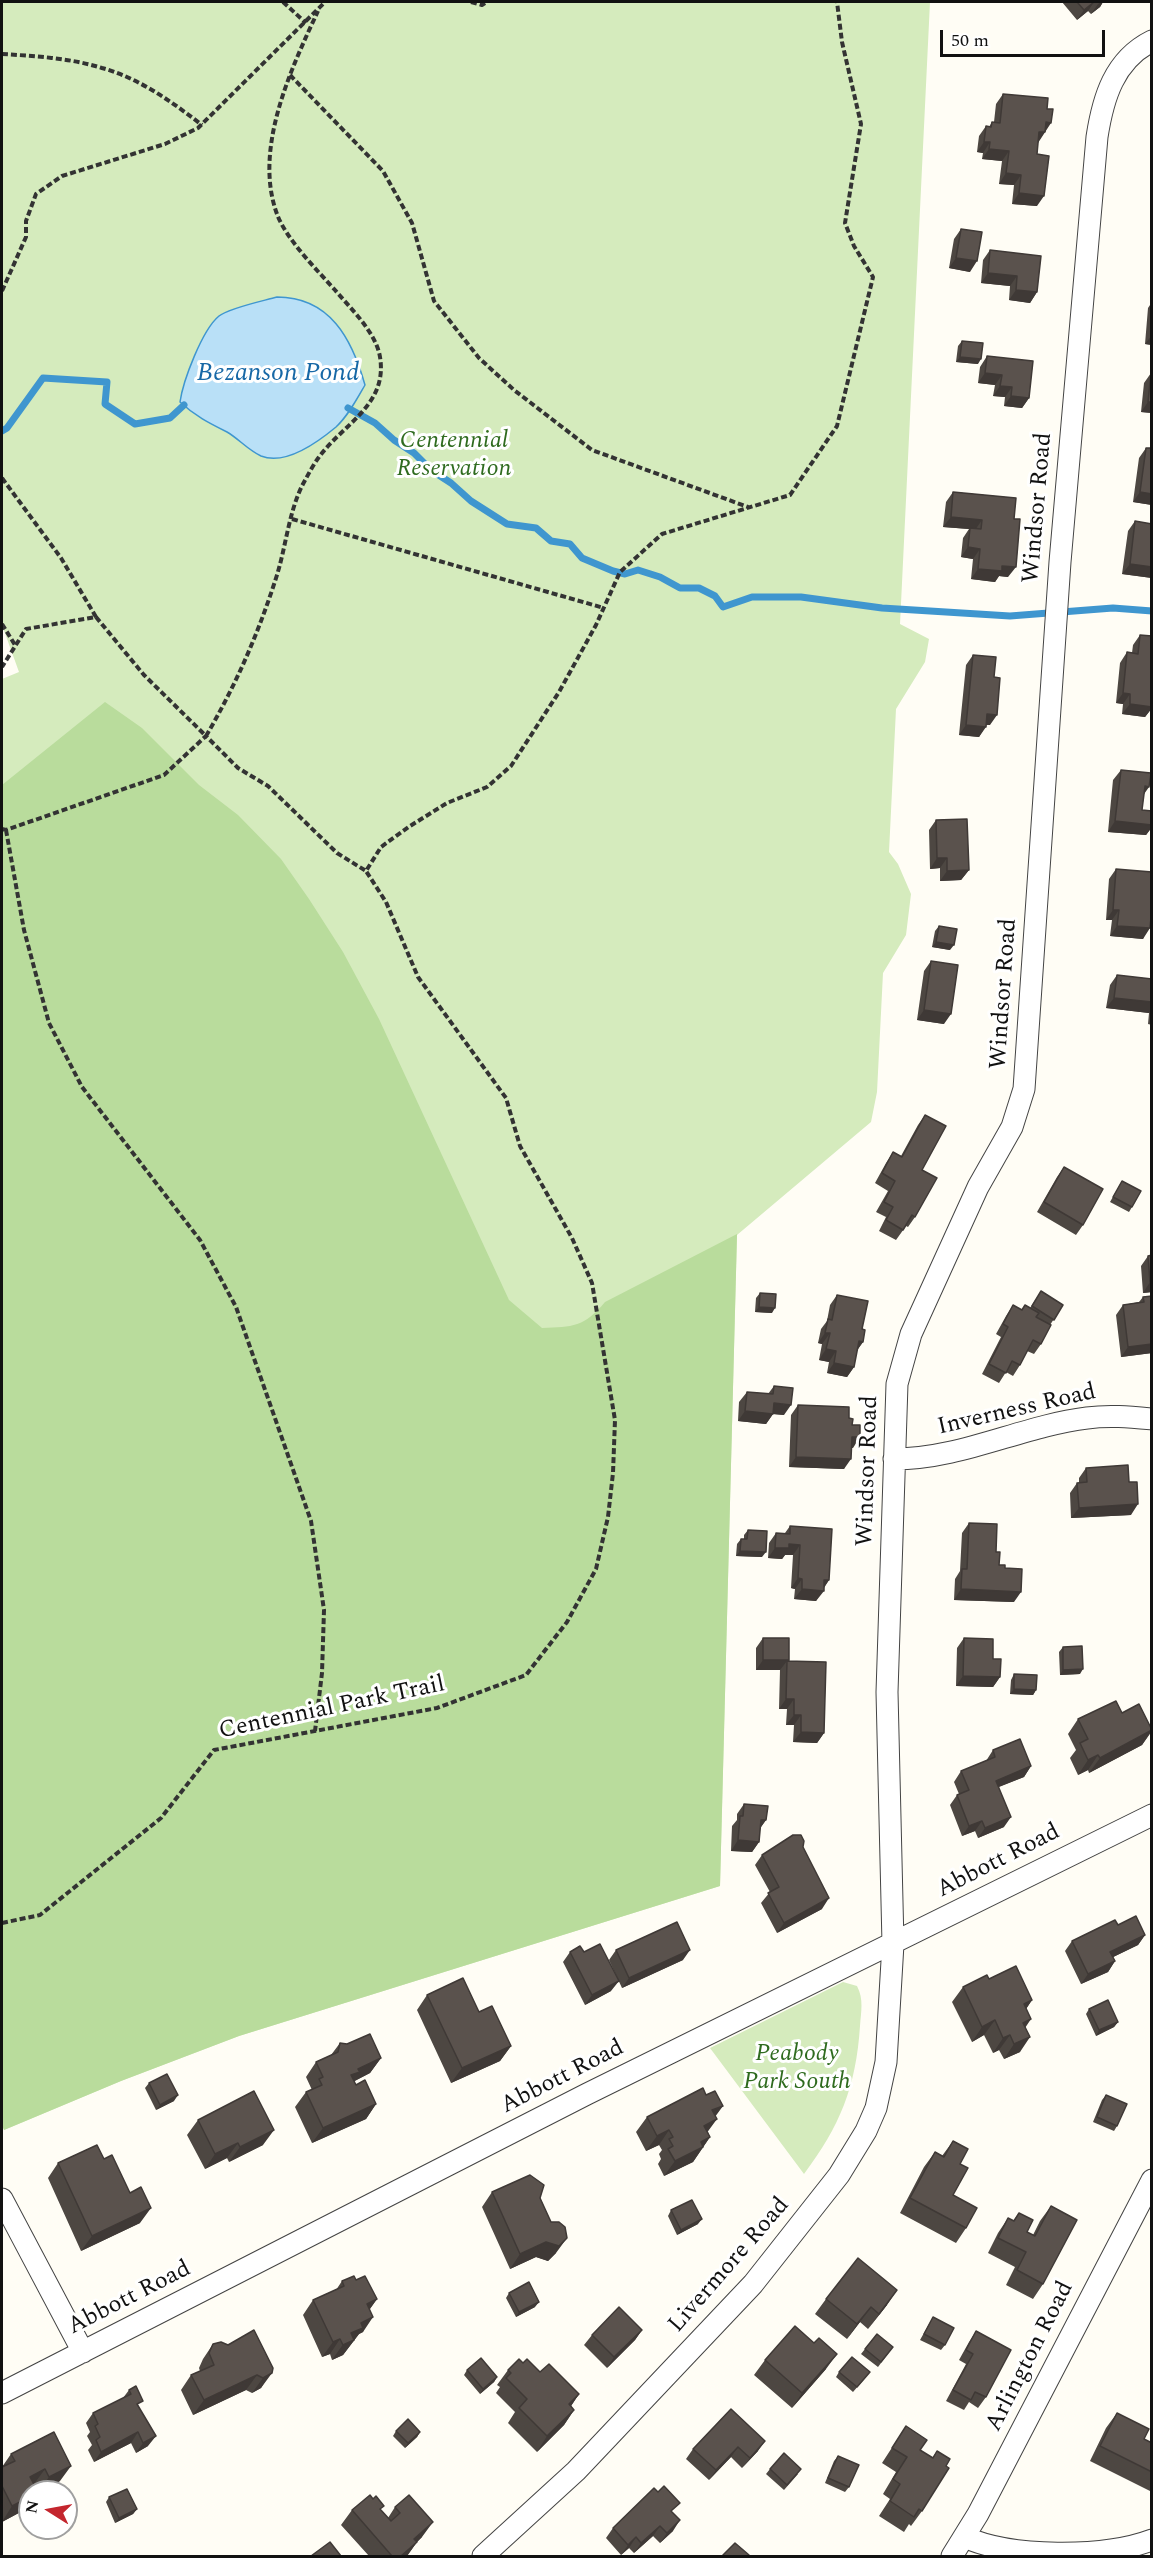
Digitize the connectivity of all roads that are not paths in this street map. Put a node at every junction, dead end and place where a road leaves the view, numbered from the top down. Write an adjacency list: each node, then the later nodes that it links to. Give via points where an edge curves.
1 (1152, 41): 3 (street, Windsor Road, via 1131,54 1113,79 1097,137 1060,562 1024,1089 1012,1127 978,1187 904,1350 897,1384)
2 (1152, 1419): 3 (street, Inverness Road, via 1086,1418 938,1456)
3 (894, 1459): 5 (street, Windsor Road, via 887,1692)
4 (1152, 1815): 5 (street, Abbott Road)
5 (893, 1944): 8 (street, Abbott Road, via 587,2094); 12 (street, Livermore Road, via 886,2062 876,2108 845,2166 722,2318 569,2479)
6 (1152, 2180): 10 (street, Arlington Road)
7 (2, 2199): 8 (street)
8 (83, 2352): 9 (street, Abbott Road)
9 (2, 2393)
10 (965, 2537): 11 (street, via 995,2550 1041,2555 1101,2553); 13 (street, Arlington Road)
11 (1152, 2540)
12 (483, 2556)
13 (952, 2556)

